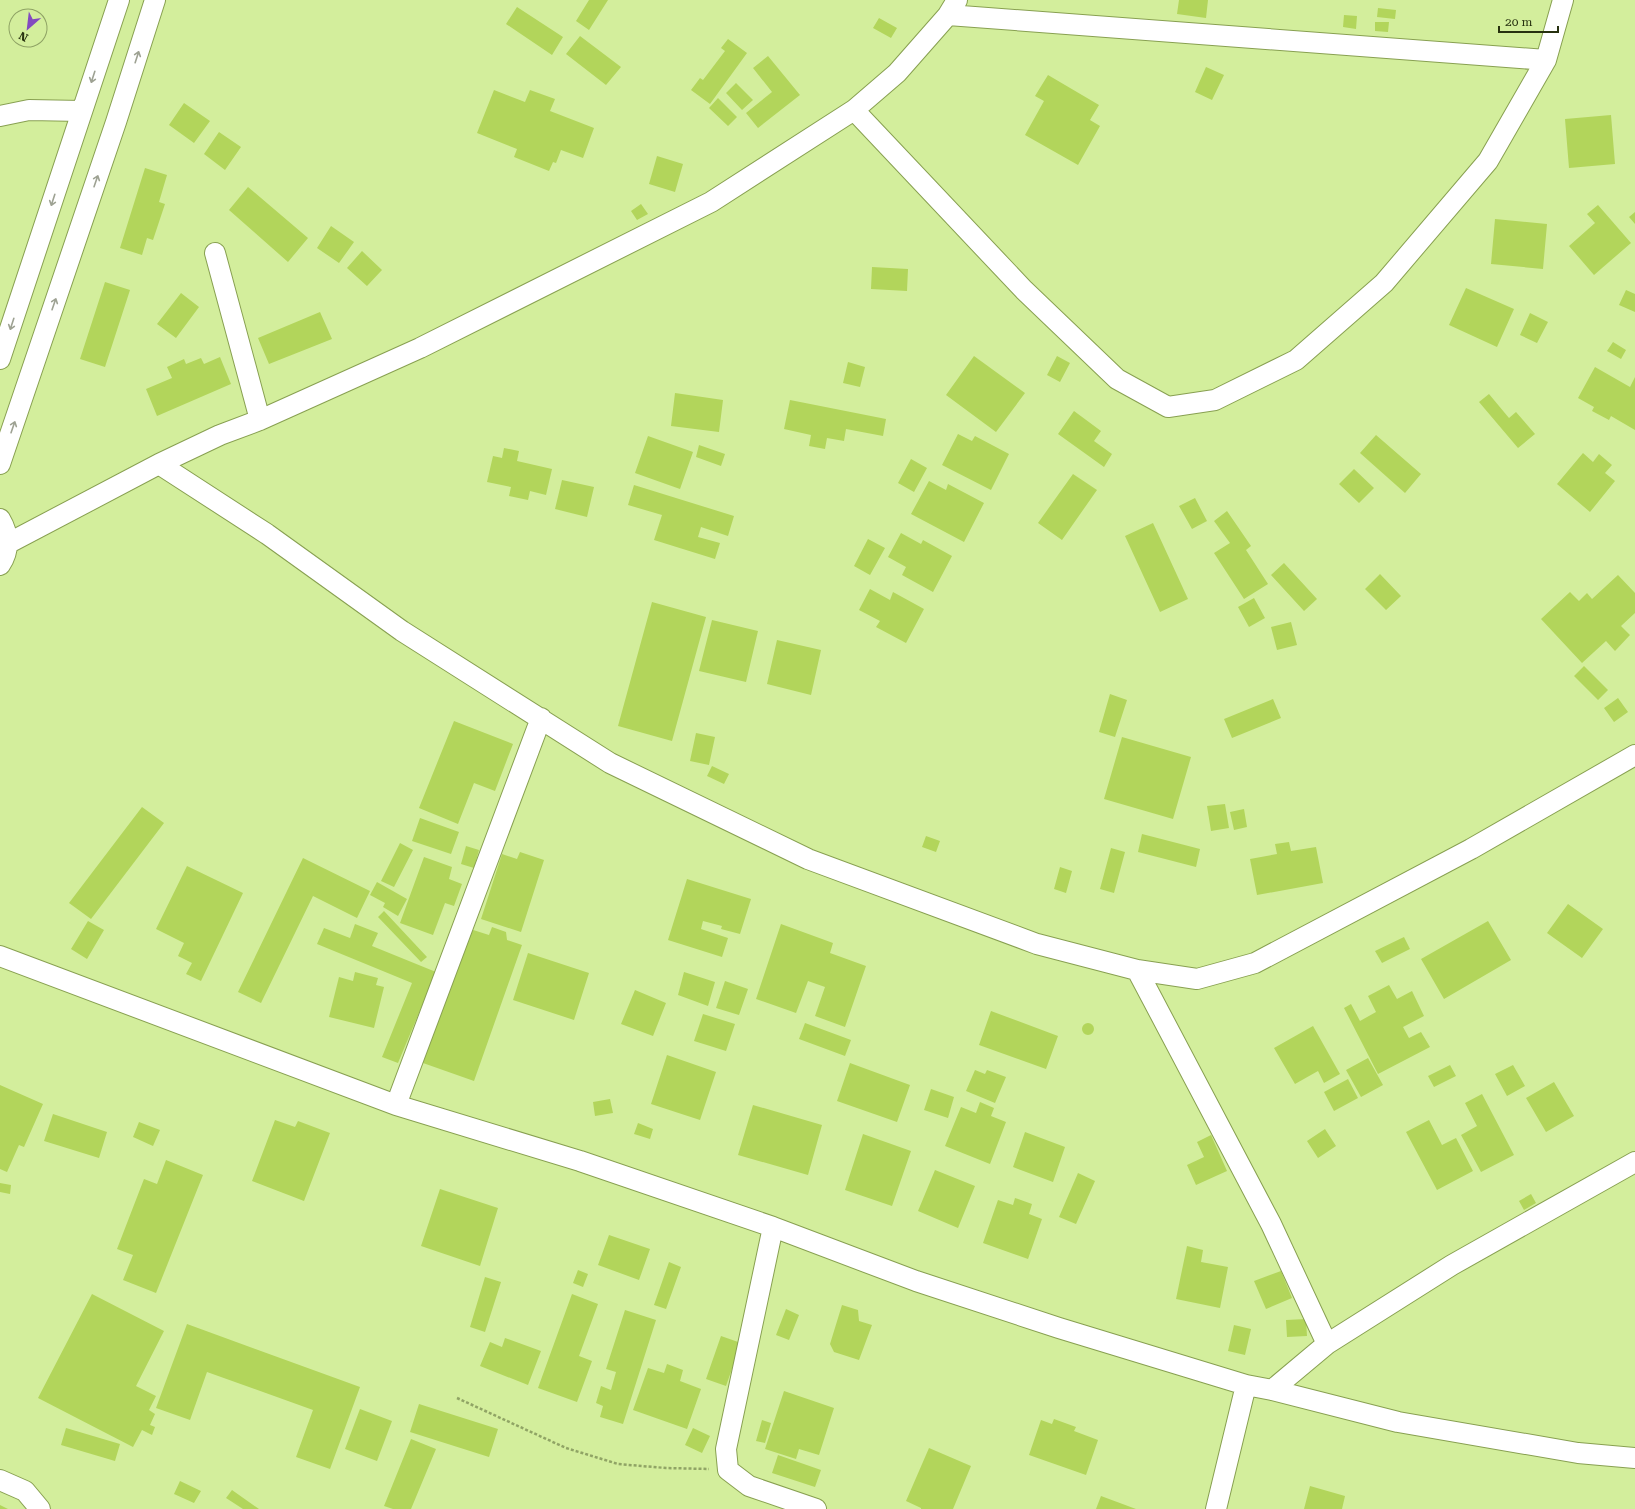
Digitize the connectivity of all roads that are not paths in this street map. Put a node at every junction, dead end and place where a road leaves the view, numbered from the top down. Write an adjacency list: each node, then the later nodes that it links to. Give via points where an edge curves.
1 (119, 0): 7 (street, one-way to 7)
2 (155, 0): 12 (street, one-way to 2)
3 (1563, 0): 5 (street)
4 (953, 7): 5 (street); 6 (street, via 897,73)
5 (1546, 60): 6 (street, via 1488,161 1384,283 1296,360 1215,400 1168,407 1117,379 1024,290)
6 (854, 110): 11 (street, via 705,205 420,348)
7 (82, 111): 8 (street, via 29,110); 10 (street, one-way to 10)
8 (0, 116)
9 (215, 253): 11 (street)
10 (0, 359)
11 (260, 420): 13 (street, via 220,435)
12 (0, 464)
13 (159, 464): 15 (street); 17 (street, via 267,534 402,631)
14 (0, 519): 15 (street, via 5,528)
15 (8, 544): 16 (street)
16 (0, 565)
17 (541, 718): 20 (street, via 610,763 808,858 1037,944); 21 (street)
18 (1635, 755): 20 (street, via 1470,849 1255,963 1197,979)
19 (0, 956): 21 (street)
20 (1136, 970): 24 (street, via 1271,1224)
21 (396, 1105): 23 (street, via 580,1161)
22 (1635, 1162): 24 (street, via 1452,1265)
23 (773, 1227): 25 (street, via 916,1281); 30 (street, via 726,1449 728,1470 749,1486)
24 (1327, 1344): 26 (street)
25 (1246, 1385): 26 (street); 31 (street)
26 (1272, 1390): 27 (street, via 1398,1422 1578,1453)
27 (1635, 1458)
28 (0, 1480): 29 (street, via 25,1491)
29 (40, 1509)
30 (816, 1509)
31 (1216, 1509)

